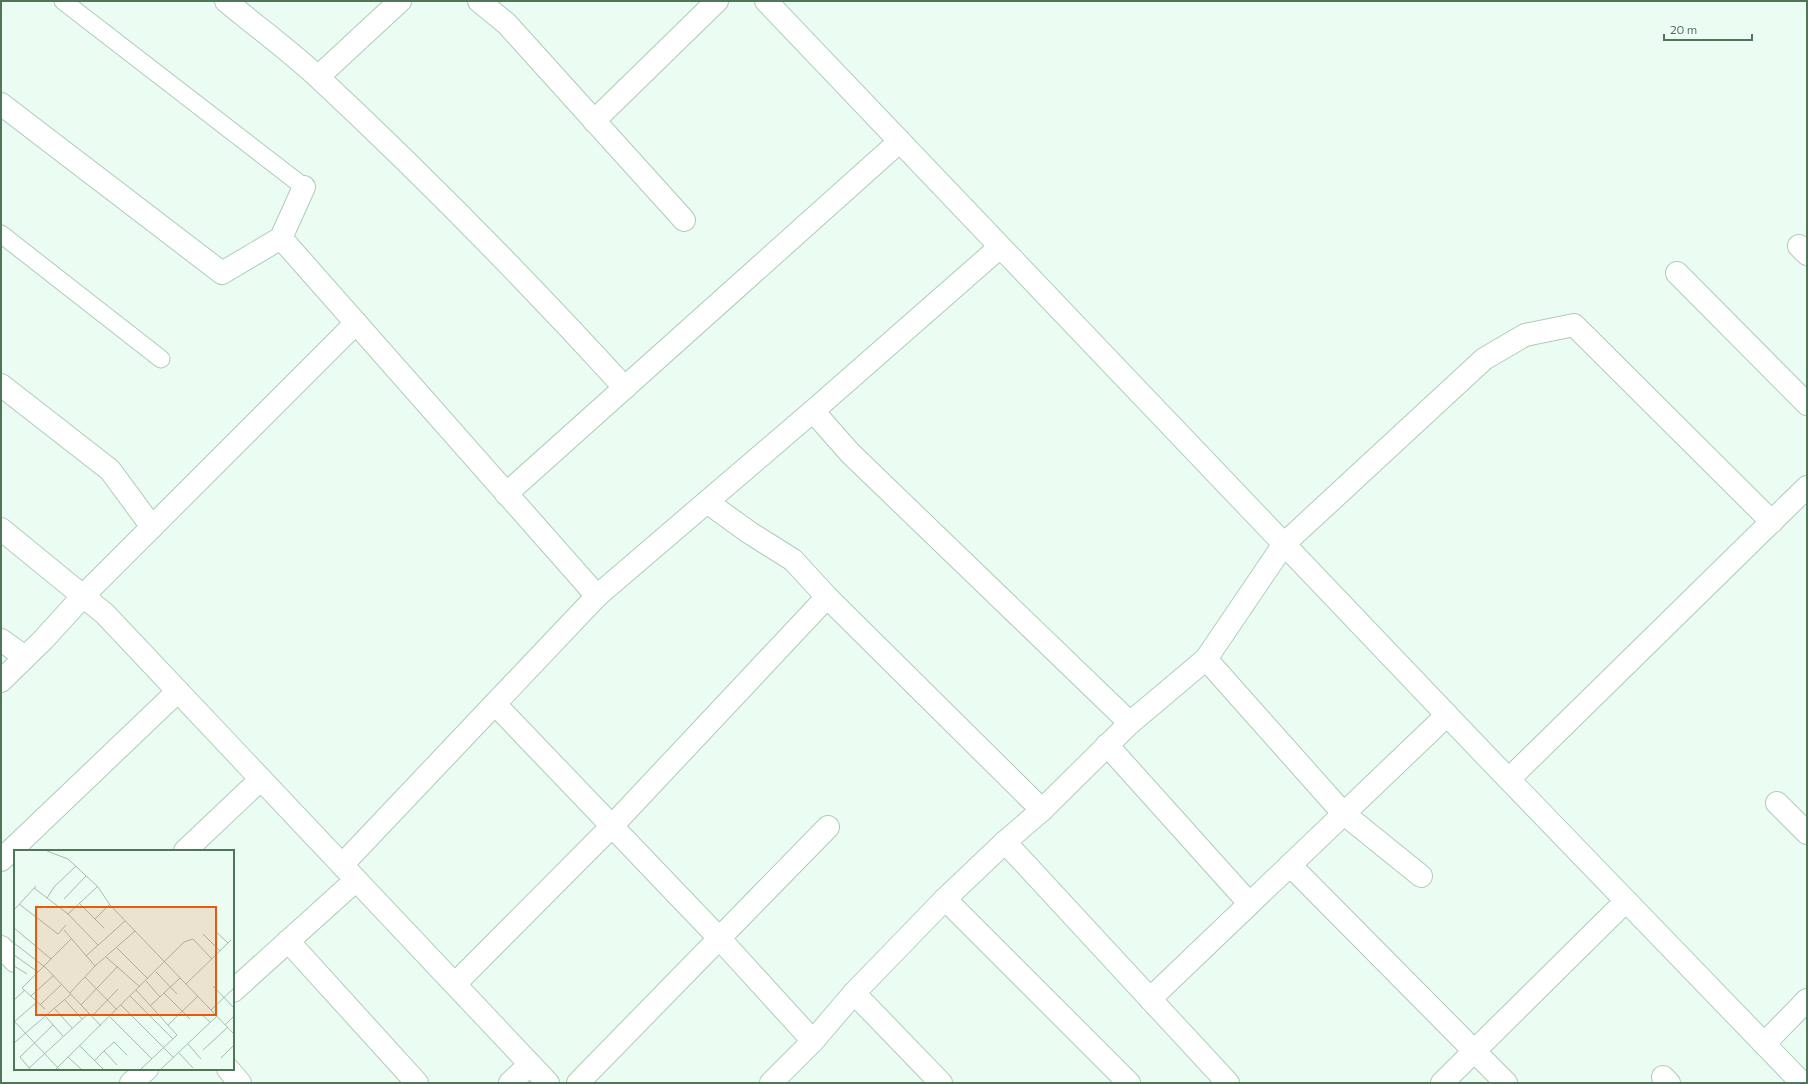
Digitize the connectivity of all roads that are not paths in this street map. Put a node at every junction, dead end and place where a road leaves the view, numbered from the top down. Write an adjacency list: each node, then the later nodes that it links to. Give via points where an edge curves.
1 (63, 1): 11 (lane)
2 (226, 1): 7 (street)
3 (400, 1): 7 (street)
4 (479, 1): 9 (street, via 507,24)
5 (718, 1): 9 (street)
6 (766, 1): 10 (street)
7 (318, 77): 20 (street, via 522,279)
8 (1, 104): 14 (street, via 222,273)
9 (594, 121): 12 (street)
10 (900, 141): 15 (street); 20 (street)
11 (304, 187): 14 (street)
12 (684, 220)
13 (1, 234): 18 (lane)
14 (281, 238): 17 (street)
15 (1000, 247): 22 (street); 29 (street)
16 (1677, 273): 21 (street)
17 (356, 323): 24 (street); 27 (street)
18 (161, 359)
19 (1, 385): 27 (street, via 110,470)
20 (625, 388): 24 (street)
21 (1807, 404)
22 (813, 411): 25 (street); 40 (street, via 850,453)
23 (1807, 487): 26 (street)
24 (506, 494): 31 (street)
25 (707, 502): 31 (street); 32 (street, via 792,560)
26 (1772, 522): 29 (street, via 1574,325 1525,335 1484,359); 43 (street)
27 (152, 526): 30 (street)
28 (1, 529): 30 (street)
29 (1284, 544): 35 (street); 39 (street)
30 (83, 596): 34 (street); 37 (street, via 106,614)
31 (597, 596): 38 (street)
32 (828, 598): 45 (street); 47 (street)
33 (1, 640): 34 (street)
34 (25, 657): 36 (street)
35 (1206, 659): 40 (street); 46 (street)
36 (1, 681)
37 (178, 690): 42 (street); 52 (street)
38 (495, 704): 47 (street); 54 (street)
39 (1447, 714): 43 (street); 46 (street)
40 (1130, 723): 41 (street)
41 (1106, 745): 45 (street); 58 (street)
42 (261, 779): 51 (street); 54 (street)
43 (1509, 779): 57 (street)
44 (1777, 803): 49 (street)
45 (1042, 810): 50 (street)
46 (1343, 813): 53 (street); 55 (street)
47 (612, 826): 59 (street); 61 (street)
48 (828, 827): 59 (street)
49 (1807, 833)
50 (1005, 842): 56 (street); 64 (street)
51 (186, 850)
52 (1, 860)
53 (1290, 865): 58 (street); 68 (street)
54 (349, 872): 60 (street); 61 (street)
55 (1421, 876)
56 (945, 899): 63 (street); 80 (street)
57 (1626, 901): 67 (street); 68 (street)
58 (1250, 904): 64 (street)
59 (720, 939): 66 (street); 77 (street)
60 (288, 941): 62 (street); 74 (street)
61 (455, 984): 69 (street)
62 (234, 990)
63 (854, 993): 66 (street); 79 (street)
64 (1150, 999): 81 (street)
65 (1807, 1000): 67 (street)
66 (813, 1041): 78 (street)
67 (1764, 1044): 84 (street)
68 (1474, 1051): 82 (street); 83 (street)
69 (530, 1064): 75 (street); 76 (street)
70 (146, 1070): 72 (street)
71 (229, 1070): 73 (street)
72 (131, 1083)
73 (240, 1083)
74 (417, 1083)
75 (510, 1083)
76 (548, 1083)
77 (578, 1083)
78 (771, 1083)
79 (941, 1083)
80 (1129, 1083)
81 (1228, 1083)
82 (1442, 1083)
83 (1506, 1083)
84 (1802, 1083)

